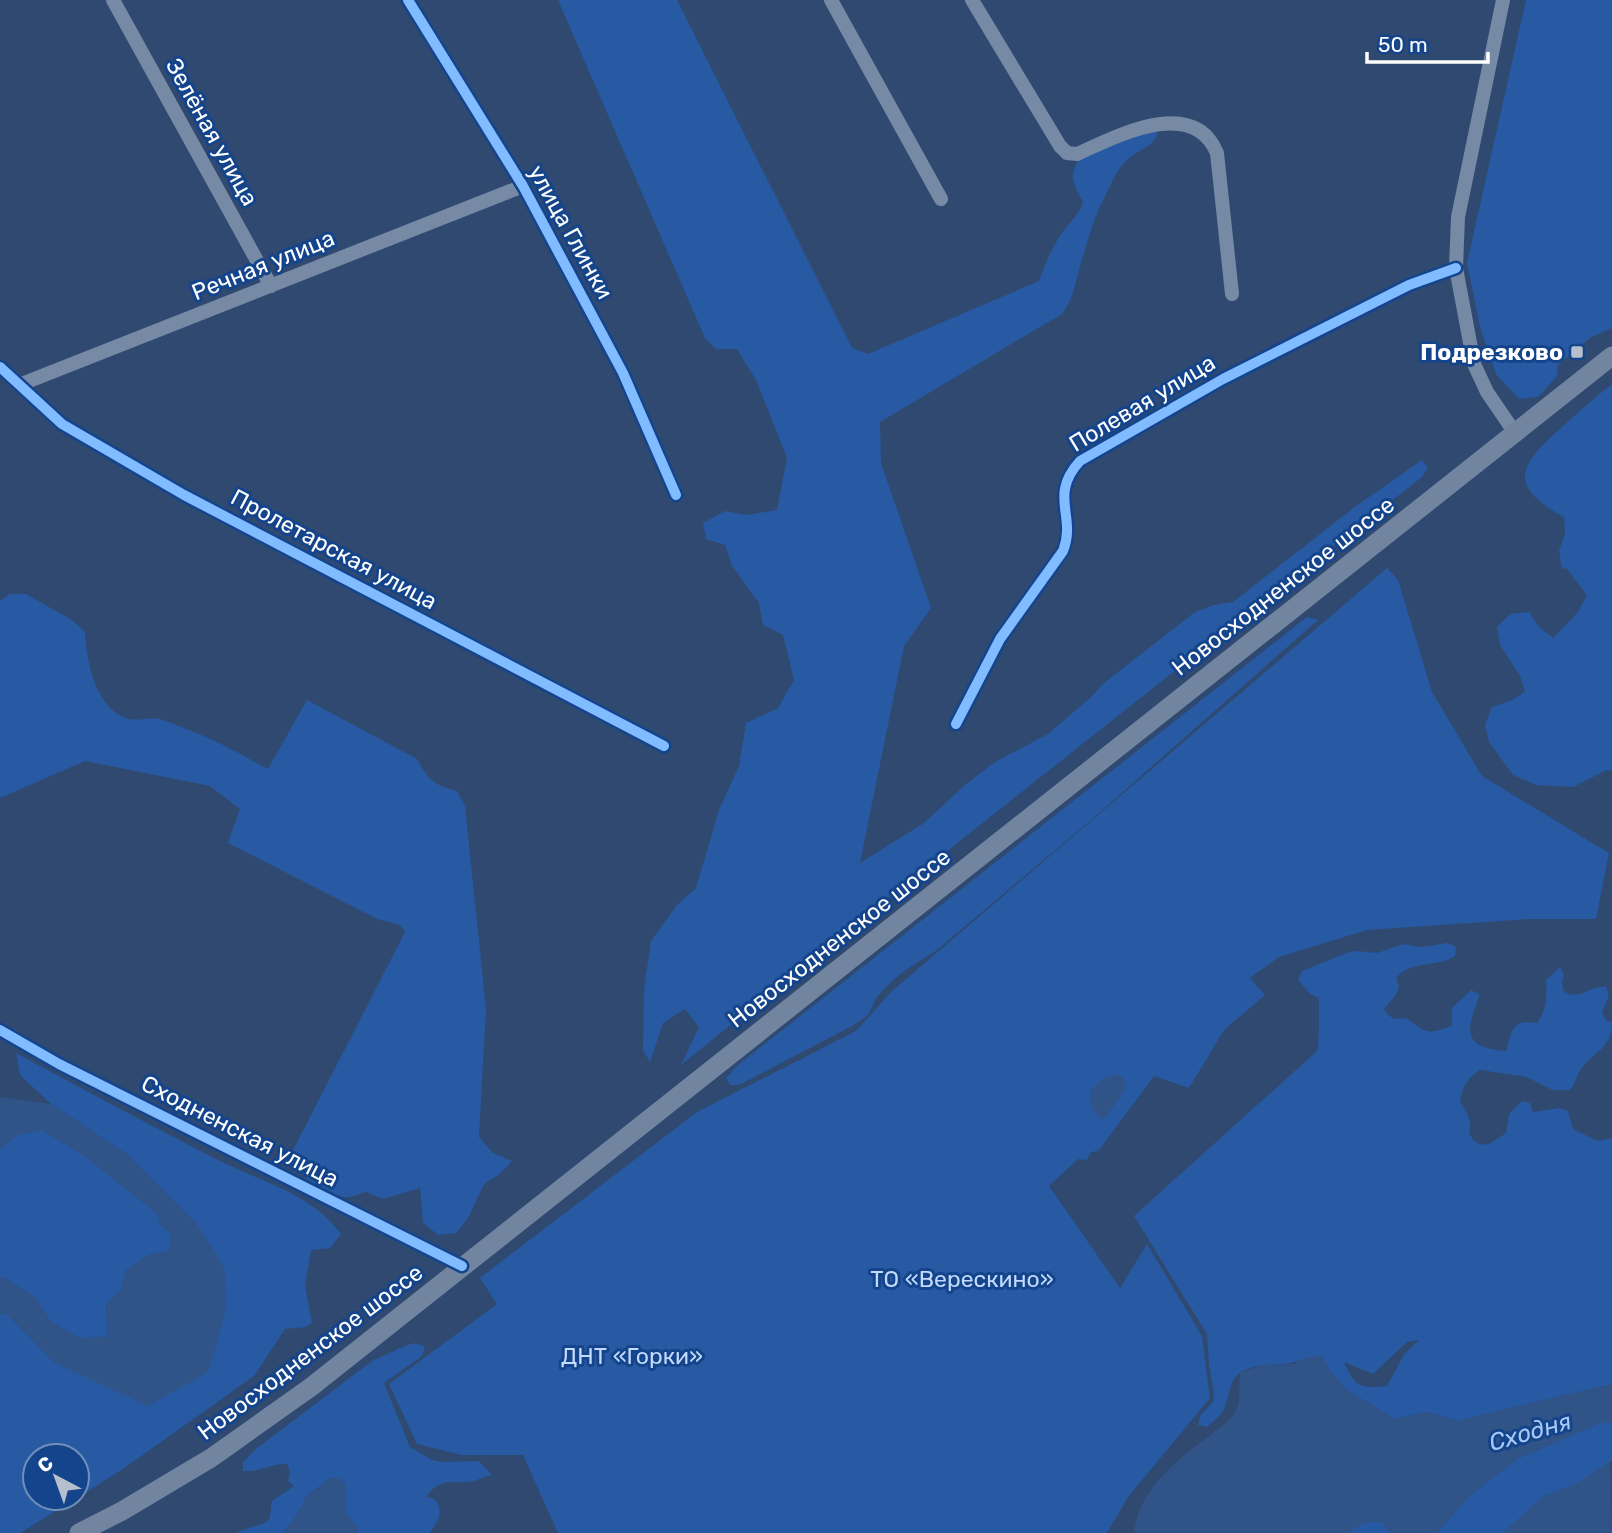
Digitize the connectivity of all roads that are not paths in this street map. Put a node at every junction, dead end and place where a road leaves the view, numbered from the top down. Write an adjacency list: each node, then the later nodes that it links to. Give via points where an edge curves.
1 (113, 0): 9 (street, Зелёная улица)
2 (408, 0): 6 (street, улица Глинки)
3 (831, 0): 7 (street)
4 (972, 0): 10 (street, via 1067,153 1077,154 1155,124 1172,123 1206,135 1217,153)
5 (1503, 0): 8 (street, via 1458,217)
6 (523, 186): 9 (street, Речная улица); 15 (street, улица Глинки, via 623,373)
7 (941, 200)
8 (1456, 268): 14 (street, via 1474,364); 16 (street, Полевая улица, via 1409,285 1223,379 1080,461 1063,492 1068,539 1063,551 1000,639)
9 (271, 286): 13 (street, Речная улица)
10 (1232, 294)
11 (1612, 356): 14 (main road, Новосходненское шоссе)
12 (0, 367): 13 (street, Пролетарская улица)
13 (19, 385): 17 (street, Пролетарская улица, via 62,424 184,495)
14 (1515, 433): 19 (main road, Новосходненское шоссе)
15 (676, 495)
16 (956, 724)
17 (664, 746)
18 (0, 1030): 19 (street, Сходненская улица)
19 (462, 1266): 20 (main road, Новосходненское шоссе, via 311,1387 211,1458)
20 (79, 1533)

